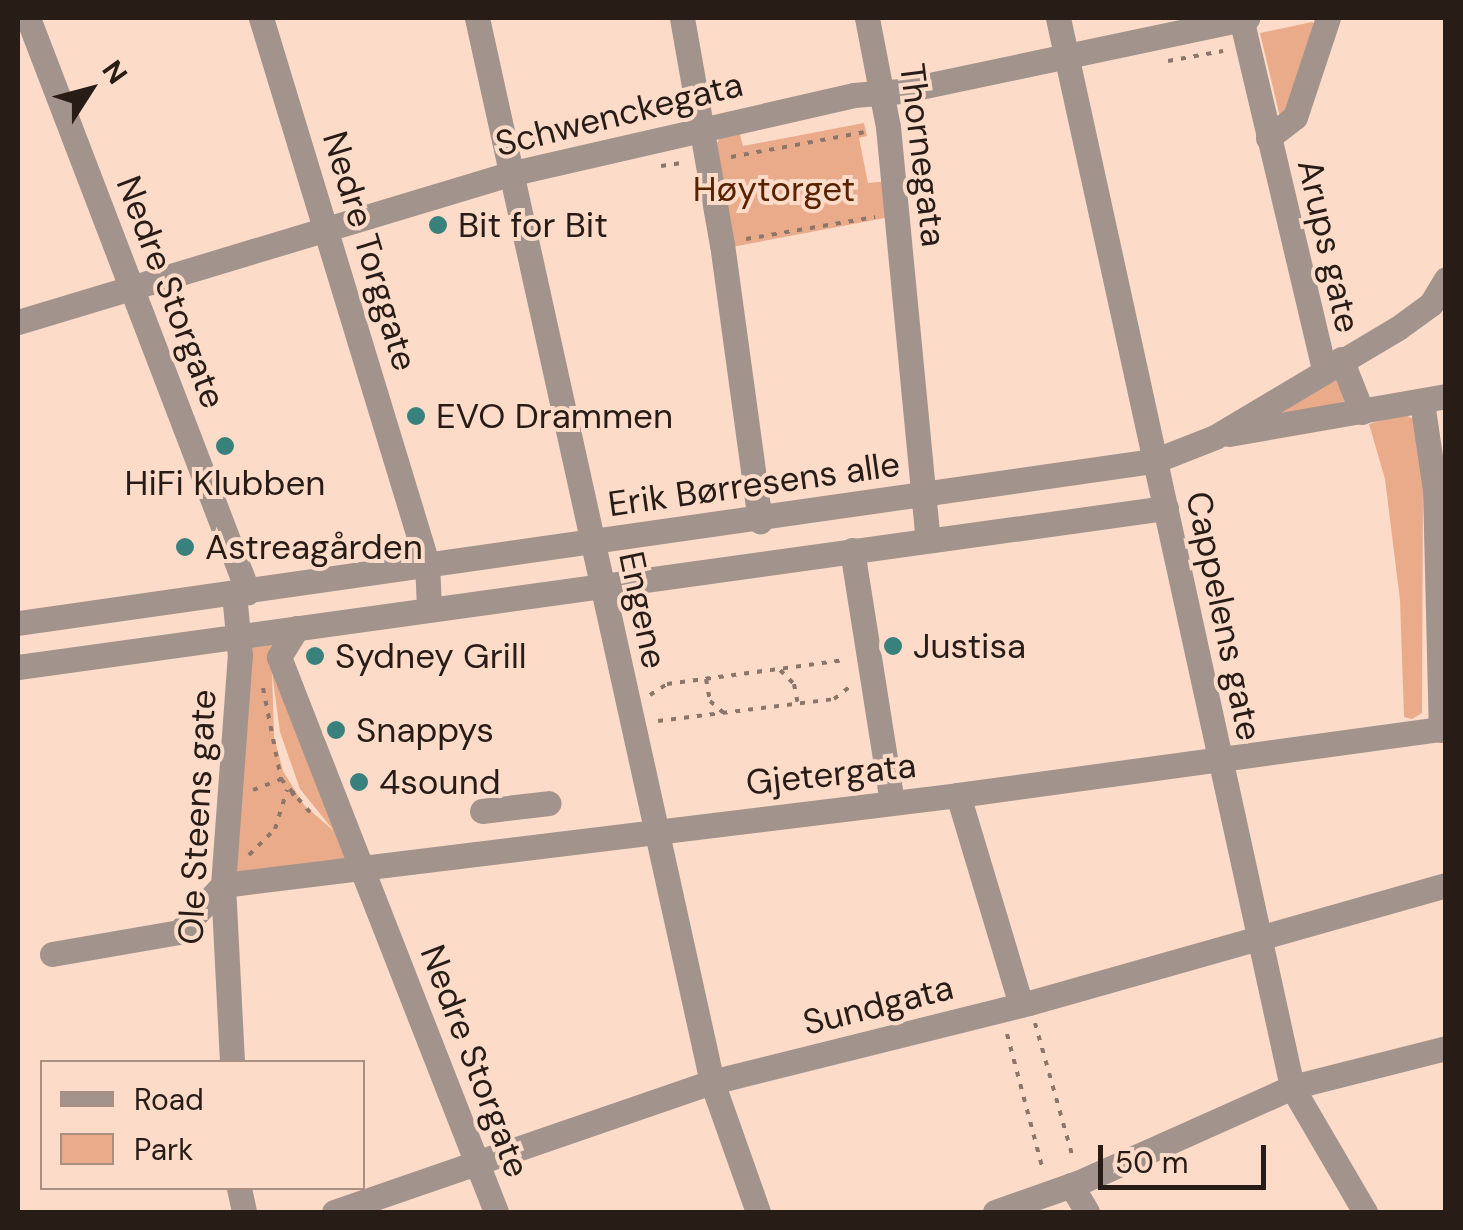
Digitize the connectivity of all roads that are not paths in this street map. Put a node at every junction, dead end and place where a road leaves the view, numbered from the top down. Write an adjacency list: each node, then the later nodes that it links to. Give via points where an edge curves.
1 (28, 18): 16 (street, Nedre Storgate)
2 (261, 18): 14 (street, Nedre Torggate)
3 (477, 18): 13 (street, Engene)
4 (682, 18): 11 (street)
5 (868, 18): 10 (street, Thornegata)
6 (1058, 18): 9 (street, Cappelens gate)
7 (1243, 18): 9 (street, Schwenckegata); 12 (street, Arups gate)
8 (1328, 18): 12 (street, Arups gate, via 1295,117)
9 (1066, 58): 10 (street, Schwenckegata); 22 (street, Cappelens gate)
10 (882, 91): 11 (street, Schwenckegata); 23 (street, Thornegata)
11 (702, 128): 13 (street, Schwenckegata); 25 (street)
12 (1268, 138): 18 (street, Arups gate)
13 (510, 174): 14 (street, Schwenckegata); 27 (street, Engene)
14 (329, 232): 16 (street, Schwenckegata); 29 (street, Nedre Torggate)
15 (1446, 279): 18 (street, Erik Børresens alle, via 1431,304)
16 (121, 292): 17 (street, Schwenckegata); 31 (street, Nedre Storgate)
17 (18, 322)
18 (1333, 364): 20 (street, Arups gate); 21 (street, Erik Børresens alle)
19 (1434, 399): 20 (street); 37 (street)
20 (1362, 412): 21 (street)
21 (1214, 437): 22 (street, Erik Børresens alle)
22 (1154, 462): 23 (street, Erik Børresens alle); 24 (street, Cappelens gate)
23 (923, 497): 25 (street, Erik Børresens alle); 26 (street, Thornegata)
24 (1166, 508): 26 (street); 38 (street, Cappelens gate)
25 (760, 521): 27 (street, Erik Børresens alle)
26 (928, 540): 28 (street)
27 (592, 541): 29 (street, Erik Børresens alle); 30 (street, Engene)
28 (852, 550): 30 (street); 40 (street)
29 (427, 563): 31 (street, Erik Børresens alle); 32 (street, Nedre Torggate)
30 (601, 583): 32 (street); 43 (street, Engene)
31 (241, 593): 33 (street, Erik Børresens alle); 35 (street, Nedre Storgate)
32 (429, 608): 34 (street)
33 (18, 624)
34 (297, 628): 35 (street); 44 (street, Nedre Storgate, via 270,664)
35 (240, 634): 36 (street); 45 (street, Ole Steens gate)
36 (18, 667)
37 (1443, 729): 38 (street, Gjetergata)
38 (1220, 760): 39 (street, Gjetergata); 47 (street, Cappelens gate)
39 (958, 795): 40 (street, Gjetergata); 49 (street)
40 (892, 802): 43 (street, Gjetergata)
41 (548, 803): 42 (street)
42 (482, 811)
43 (655, 829): 44 (street, Gjetergata); 52 (street, Engene)
44 (355, 851): 45 (street, Gjetergata); 54 (street, Nedre Storgate)
45 (223, 884): 48 (street, via 179,932); 51 (street, Ole Steens gate)
46 (1446, 885): 47 (street, Sundgata)
47 (1261, 938): 49 (street, Sundgata); 53 (street, Cappelens gate)
48 (52, 954)
49 (1017, 1006): 52 (street, Sundgata)
50 (1446, 1048): 53 (street)
51 (232, 1060)
52 (712, 1082): 54 (street, Sundgata); 58 (street, Engene)
53 (1292, 1087): 55 (street); 61 (street, Cappelens gate)
54 (477, 1163): 56 (street, Sundgata); 57 (street, Nedre Storgate)
55 (1067, 1186): 59 (street); 60 (street)
56 (334, 1212)
57 (496, 1212)
58 (758, 1212)
59 (995, 1212)
60 (1087, 1212)
61 (1364, 1212)

